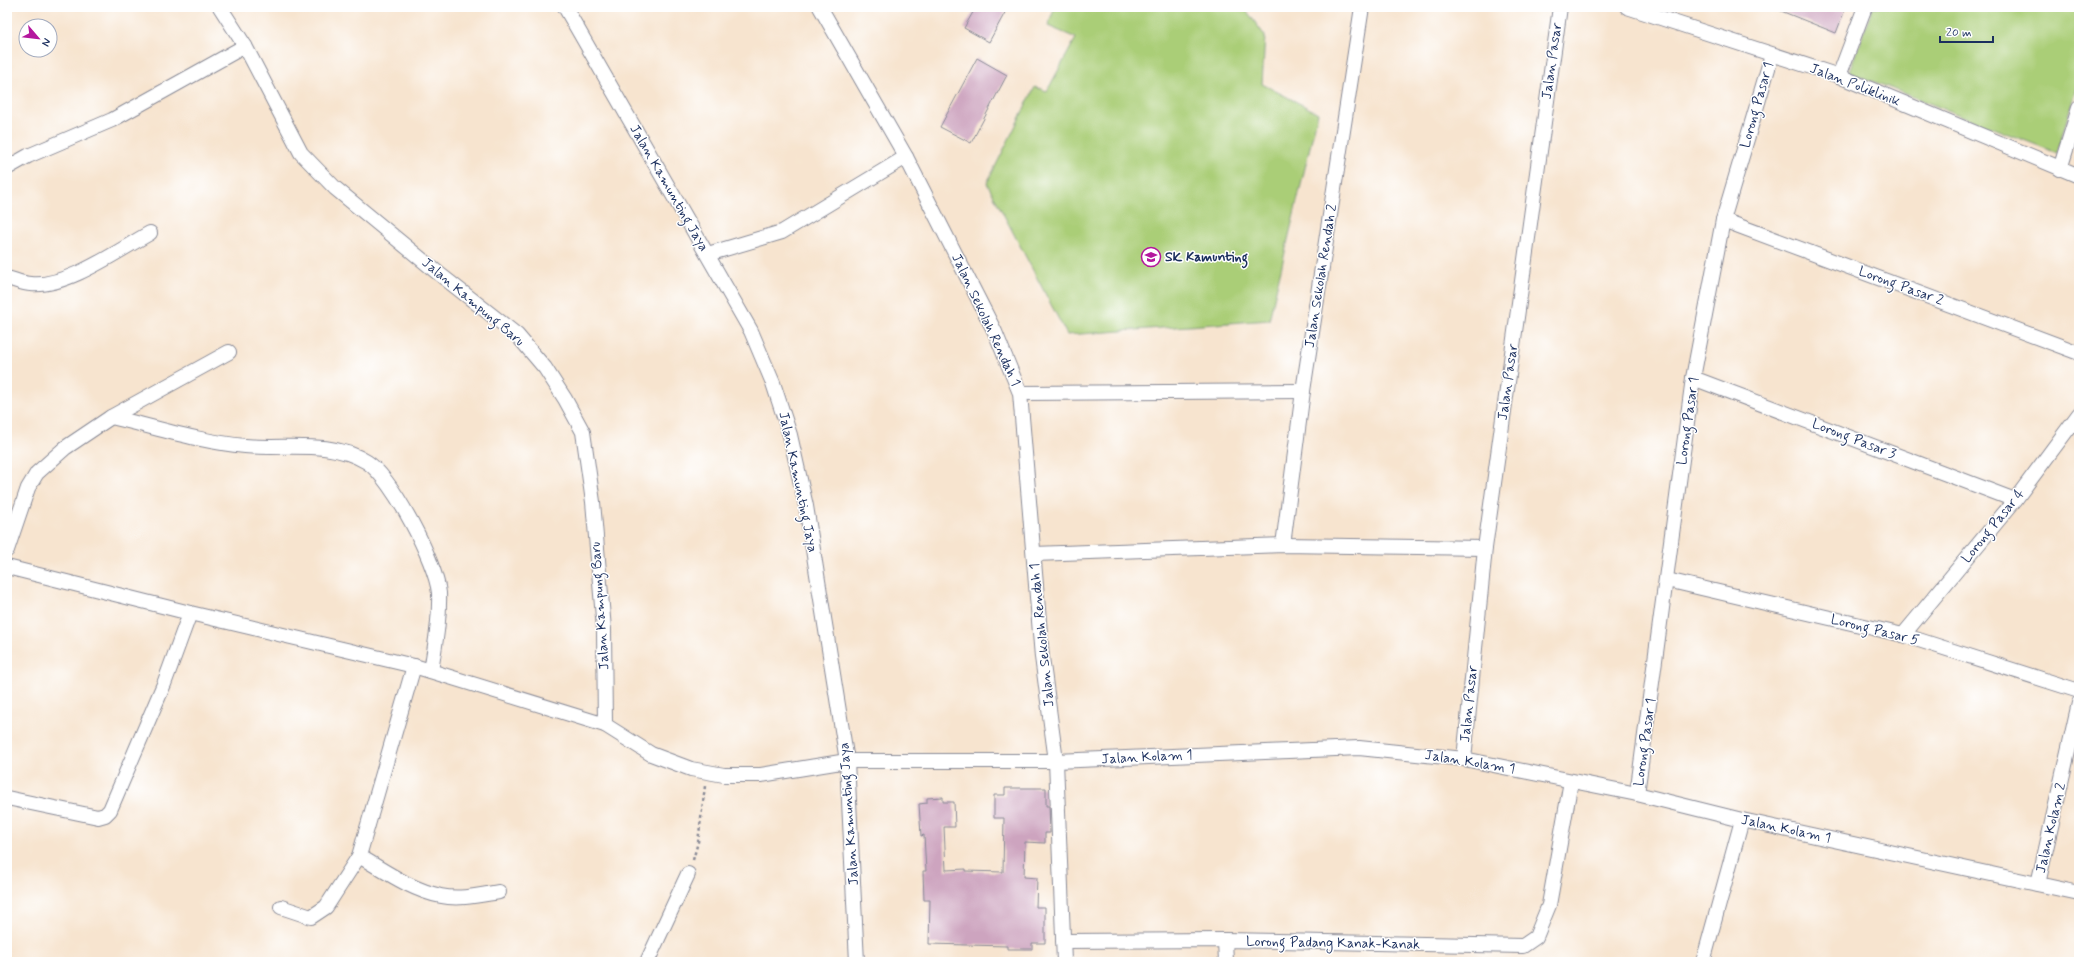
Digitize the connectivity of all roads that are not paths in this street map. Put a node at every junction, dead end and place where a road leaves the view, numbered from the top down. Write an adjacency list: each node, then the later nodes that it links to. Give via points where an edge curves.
1 (220, 7): 8 (street, Jalan Kampung Baru)
2 (565, 7): 18 (street, Jalan Kamunting Jaya)
3 (820, 7): 12 (street, Jalan Sekolah Rendah 1)
4 (1362, 7): 23 (street, Jalan Sekolah Rendah 2)
5 (1560, 7): 29 (street, Jalan Pasar)
6 (1627, 7): 9 (street, Jalan Poliklinik)
7 (1865, 7): 10 (street)
8 (245, 46): 13 (street, via 112,120 28,156); 40 (street, Jalan Kampung Baru, via 301,153 335,188 517,335 545,368 583,432 593,502 604,629)
9 (1772, 55): 10 (street, Jalan Poliklinik); 16 (street, Lorong Pasar 1)
10 (1838, 76): 14 (street, Jalan Poliklinik)
11 (2079, 108): 14 (street)
12 (906, 156): 18 (street, via 782,232); 24 (street, Jalan Sekolah Rendah 1, via 995,332)
13 (7, 168)
14 (2060, 169): 15 (street, Jalan Poliklinik)
15 (2079, 176)
16 (1723, 220): 21 (street, Lorong Pasar 2); 22 (street, Lorong Pasar 1)
17 (150, 233): 19 (street, via 72,276 31,284)
18 (708, 254): 42 (street, Jalan Kamunting Jaya, via 751,331 773,383 790,435 806,506)
19 (7, 278)
20 (229, 352): 26 (street)
21 (2079, 353)
22 (1693, 378): 27 (street, Lorong Pasar 3); 33 (street, Lorong Pasar 1)
23 (1303, 391): 24 (street); 28 (street, Jalan Sekolah Rendah 2)
24 (1020, 393): 31 (street, Jalan Sekolah Rendah 1)
25 (2079, 414): 27 (street, Lorong Pasar 4)
26 (111, 417): 30 (street, via 65,448 37,473 28,488); 37 (street, via 245,446 311,446 341,452 367,462 383,477 402,505 432,568 439,608)
27 (2015, 500): 35 (street, Lorong Pasar 4)
28 (1283, 545): 29 (street); 31 (street)
29 (1485, 548): 41 (street, Jalan Pasar)
30 (7, 550)
31 (1034, 554): 43 (street, Jalan Sekolah Rendah 1, via 1042,657)
32 (7, 566): 34 (street, Jalan Kolam 1)
33 (1668, 580): 35 (street, Lorong Pasar 5); 45 (street, Lorong Pasar 1)
34 (190, 613): 36 (street, Jalan Kolam 1); 46 (street, via 164,684 110,810 98,817)
35 (1903, 635): 38 (street, Lorong Pasar 5)
36 (414, 666): 37 (street, Jalan Kolam 1); 48 (street)
37 (431, 671): 40 (street, Jalan Kolam 1)
38 (2079, 691)
39 (2079, 703): 50 (street, Jalan Kolam 2)
40 (605, 725): 42 (street, Jalan Kolam 1, via 651,754 691,769 724,775 762,775)
41 (1464, 758): 43 (street, Jalan Kolam 1, via 1359,748); 44 (street, Jalan Kolam 1)
42 (847, 761): 43 (street, Jalan Kolam 1); 57 (street, Jalan Kamunting Jaya)
43 (1056, 761): 55 (street, Jalan Sekolah Rendah 1)
44 (1571, 781): 45 (street, Jalan Kolam 1); 54 (street, Lorong Padang Kanak-Kanak, via 1549,905 1536,937 1523,946)
45 (1637, 794): 47 (street, Jalan Kolam 1)
46 (7, 798)
47 (1742, 820): 50 (street, Jalan Kolam 1); 60 (street)
48 (359, 856): 51 (street, via 404,883 441,896 464,898); 53 (street, via 326,907 311,918)
49 (688, 874): 56 (street)
50 (2038, 884): 52 (street, Jalan Kolam 1)
51 (499, 892)
52 (2079, 893)
53 (281, 907)
54 (1225, 940): 55 (street, Lorong Padang Kanak-Kanak); 59 (street)
55 (1063, 941): 58 (street, Jalan Sekolah Rendah 1)
56 (646, 962)
57 (857, 962)
58 (1064, 962)
59 (1226, 962)
60 (1703, 962)

